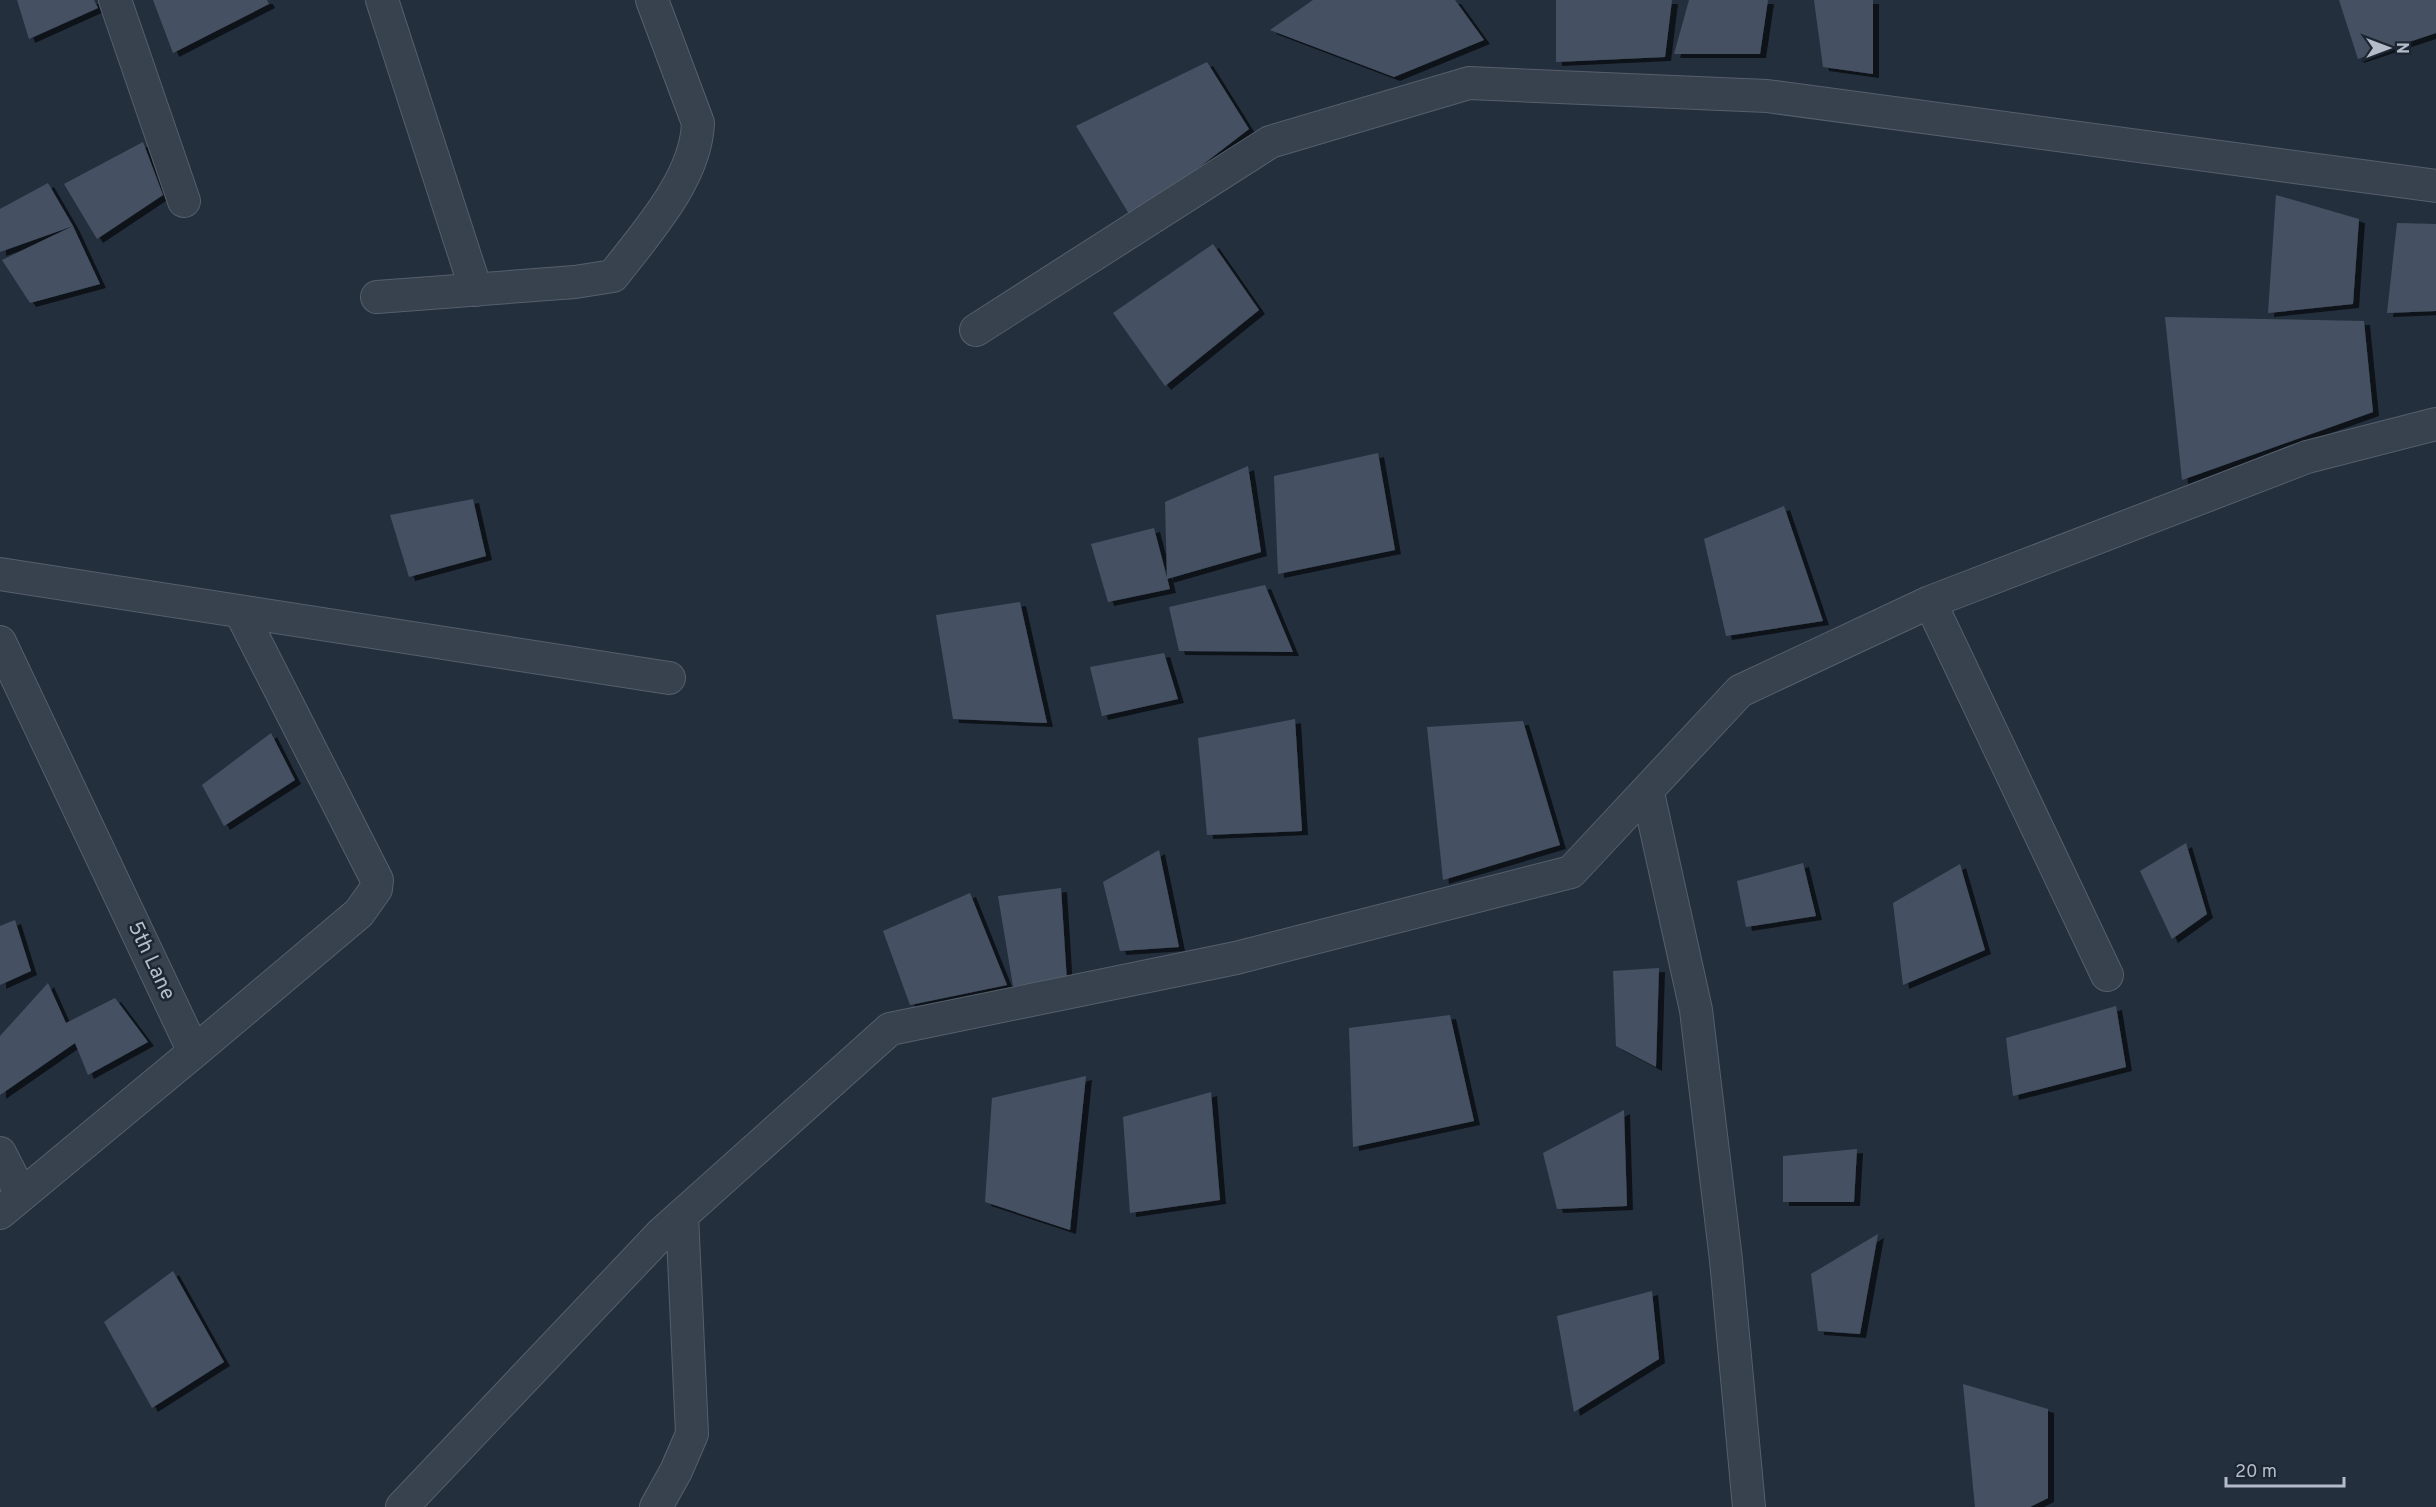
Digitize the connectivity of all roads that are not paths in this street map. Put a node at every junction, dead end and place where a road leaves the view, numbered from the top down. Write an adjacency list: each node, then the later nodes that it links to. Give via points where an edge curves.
1 (115, 0): 5 (street)
2 (382, 0): 6 (street)
3 (652, 0): 6 (street, via 698,123 698,144 686,173 613,276)
4 (2436, 186): 8 (street, via 1767,96 1469,83 1270,142)
5 (184, 201)
6 (476, 290): 7 (street)
7 (377, 297)
8 (976, 330)
9 (2436, 424): 11 (street, via 2307,457)
10 (0, 574): 12 (street)
11 (1930, 602): 15 (street, via 1740,691); 16 (street)
12 (241, 613): 14 (street); 17 (street, via 377,879 376,889 359,913)
13 (0, 642): 17 (street, 5th Lane)
14 (669, 678)
15 (1648, 793): 20 (street, via 1571,872 1236,958 890,1029); 23 (street, via 1696,1010 1726,1260)
16 (2106, 975)
17 (194, 1052): 19 (street)
18 (0, 1153): 19 (street)
19 (11, 1204)
20 (682, 1215): 21 (street); 22 (street, via 692,1434)
21 (402, 1507)
22 (656, 1507)
23 (1749, 1507)

